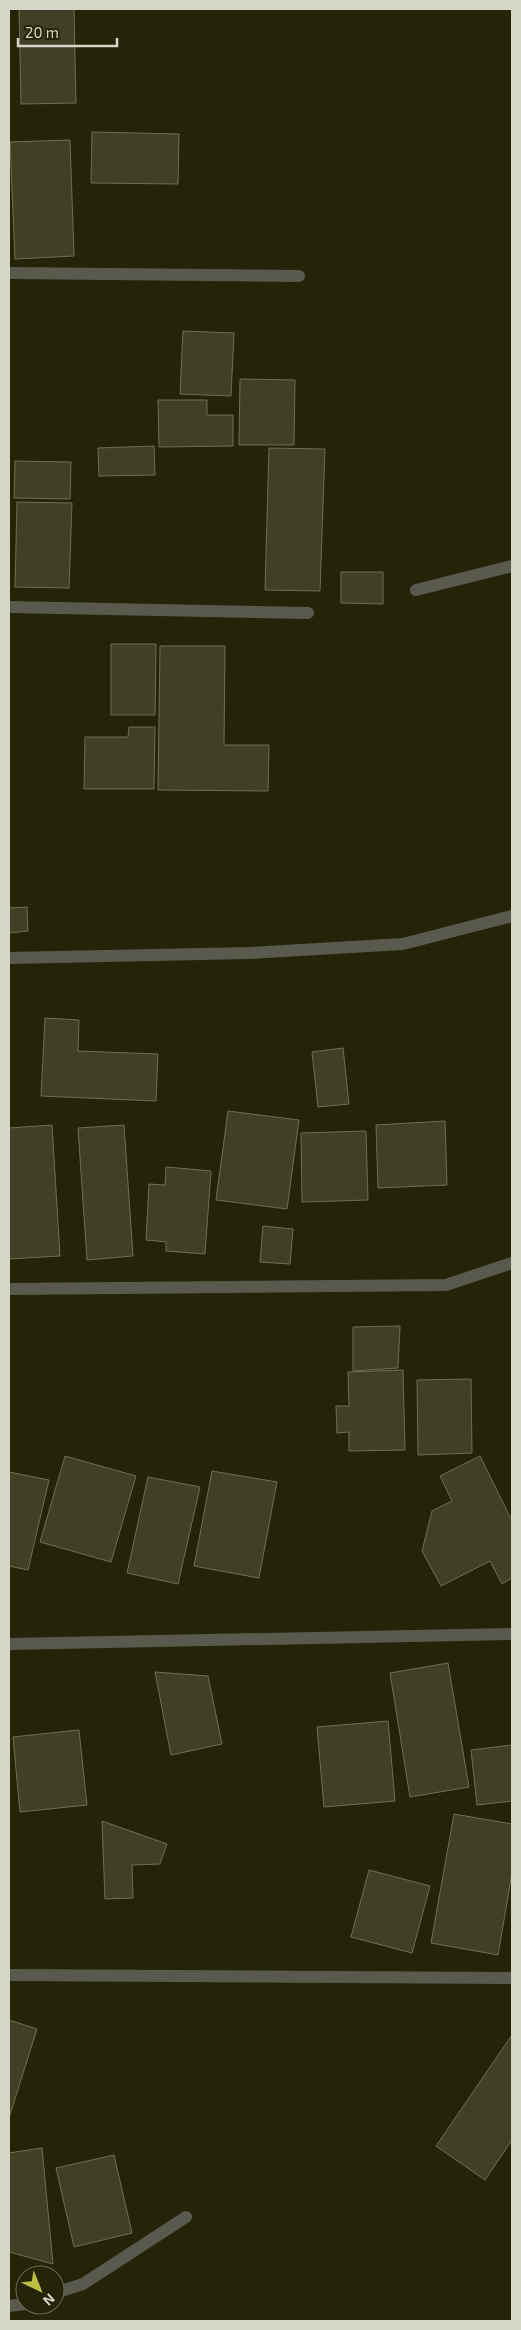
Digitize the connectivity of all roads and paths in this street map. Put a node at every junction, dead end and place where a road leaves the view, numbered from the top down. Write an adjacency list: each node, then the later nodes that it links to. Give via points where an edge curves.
1 (9, 273): 2 (street)
2 (299, 276)
3 (512, 566): 4 (street)
4 (416, 590)
5 (9, 607): 6 (street)
6 (308, 613)
7 (512, 916): 8 (street, via 403,944 250,953)
8 (9, 958)
9 (512, 1263): 10 (street, via 446,1285)
10 (9, 1289)
11 (512, 1634): 12 (street)
12 (9, 1644)
13 (9, 1975): 14 (street)
14 (512, 1978)
15 (186, 2217): 16 (street, via 83,2284)
16 (65, 2290)

